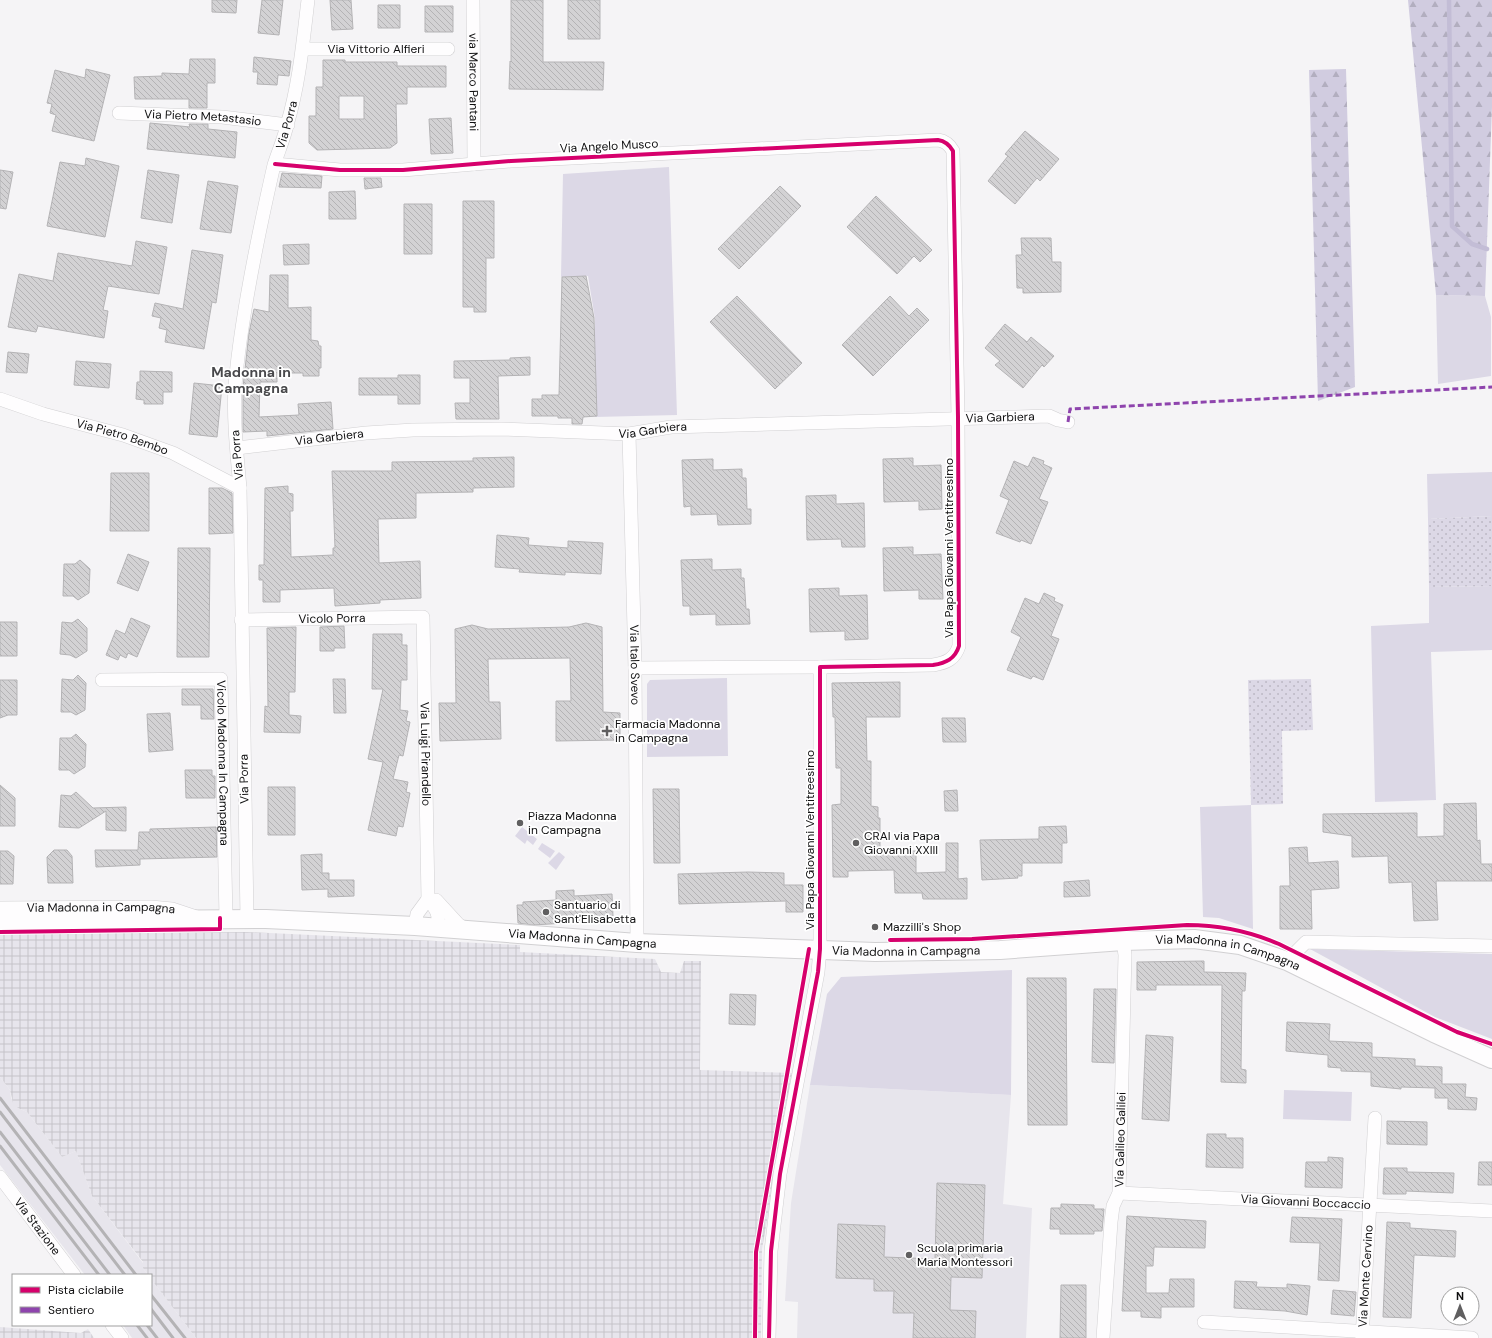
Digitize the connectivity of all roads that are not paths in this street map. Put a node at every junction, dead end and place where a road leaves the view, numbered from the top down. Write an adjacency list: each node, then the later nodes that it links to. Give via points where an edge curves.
1 (308, 0): 3 (street, Via Porra)
2 (473, 0): 9 (street, via Marco Pantani)
3 (302, 49): 4 (street, Via Vittorio Alfieri); 6 (street, Via Porra)
4 (448, 49)
5 (119, 113): 6 (street, Via Pietro Metastasio, via 222,117)
6 (288, 125): 8 (street, Via Porra)
7 (944, 141): 9 (street, Via Angelo Musco); 11 (street, Via Papa Giovanni Ventitreesimo, via 953,151)
8 (275, 164): 9 (street, Via Angelo Musco, via 340,170 395,170); 14 (street, Via Porra, via 240,339 234,415)
9 (474, 164)
10 (1, 399): 15 (street, Via Pietro Bembo, via 173,453)
11 (958, 417): 12 (street, Via Garbiera, via 1049,416); 13 (street, Via Garbiera, via 671,427); 18 (street, Via Papa Giovanni Ventitreesimo, via 958,652 947,662 933,665)
12 (1068, 422)
13 (629, 434): 14 (street, Via Garbiera, via 460,428 366,433); 19 (street, Via Italo Svevo)
14 (237, 448): 15 (street, Via Porra)
15 (240, 488): 17 (street, Via Porra)
16 (424, 617): 17 (street, Vicolo Porra); 21 (street, Via Luigi Pirandello)
17 (241, 620): 25 (street, Via Porra)
18 (820, 667): 19 (street, Via Papa Giovanni Ventitreesimo); 33 (street, Via Papa Giovanni Ventitreesimo)
19 (635, 668): 31 (street, Via Italo Svevo)
20 (102, 680): 24 (street, Vicolo Madonna In Campagna, via 221,679)
21 (428, 895): 27 (street); 28 (street, via 438,913); 29 (street)
22 (0, 908): 23 (street, Via Madonna in Campagna, via 151,907 172,909)
23 (200, 918): 24 (street, Via Madonna in Campagna); 26 (street, Via Madonna in Campagna)
24 (226, 918): 25 (street, Via Madonna in Campagna)
25 (247, 918): 27 (street, Via Madonna in Campagna)
26 (0, 921)
27 (415, 926): 28 (street, Via Madonna in Campagna)
28 (436, 928): 29 (street, Via Madonna in Campagna)
29 (468, 931): 31 (street, Via Madonna in Campagna)
30 (1123, 941): 33 (street, Via Madonna in Campagna, via 1056,947 918,953); 34 (street, Via Madonna in Campagna, via 1210,940 1244,947); 38 (street, Via Galileo Galilei, via 1125,955)
31 (637, 943): 33 (street, Via Madonna in Campagna)
32 (1492, 946): 34 (street, via 1306,942)
33 (820, 949): 46 (street, Via Papa Giovanni Ventitreesimo, via 818,972 780,1174 772,1251)
34 (1287, 961): 35 (street, Via Madonna in Campagna)
35 (1492, 1059)
36 (1375, 1118): 39 (street, Via Monte Cervino)
37 (0, 1177): 41 (street, Via Stazione)
38 (1119, 1193): 39 (street, Via Giovanni Boccaccio); 47 (street, Via Galileo Galilei, via 1113,1206 1111,1222)
39 (1370, 1206): 40 (street, Via Giovanni Boccaccio); 44 (street, Via Monte Cervino)
40 (1492, 1211)
41 (73, 1274)
42 (1204, 1322): 44 (street)
43 (113, 1326): 45 (street)
44 (1362, 1334): 48 (street)
45 (122, 1338)
46 (769, 1338)
47 (1103, 1338)
48 (1472, 1338)

